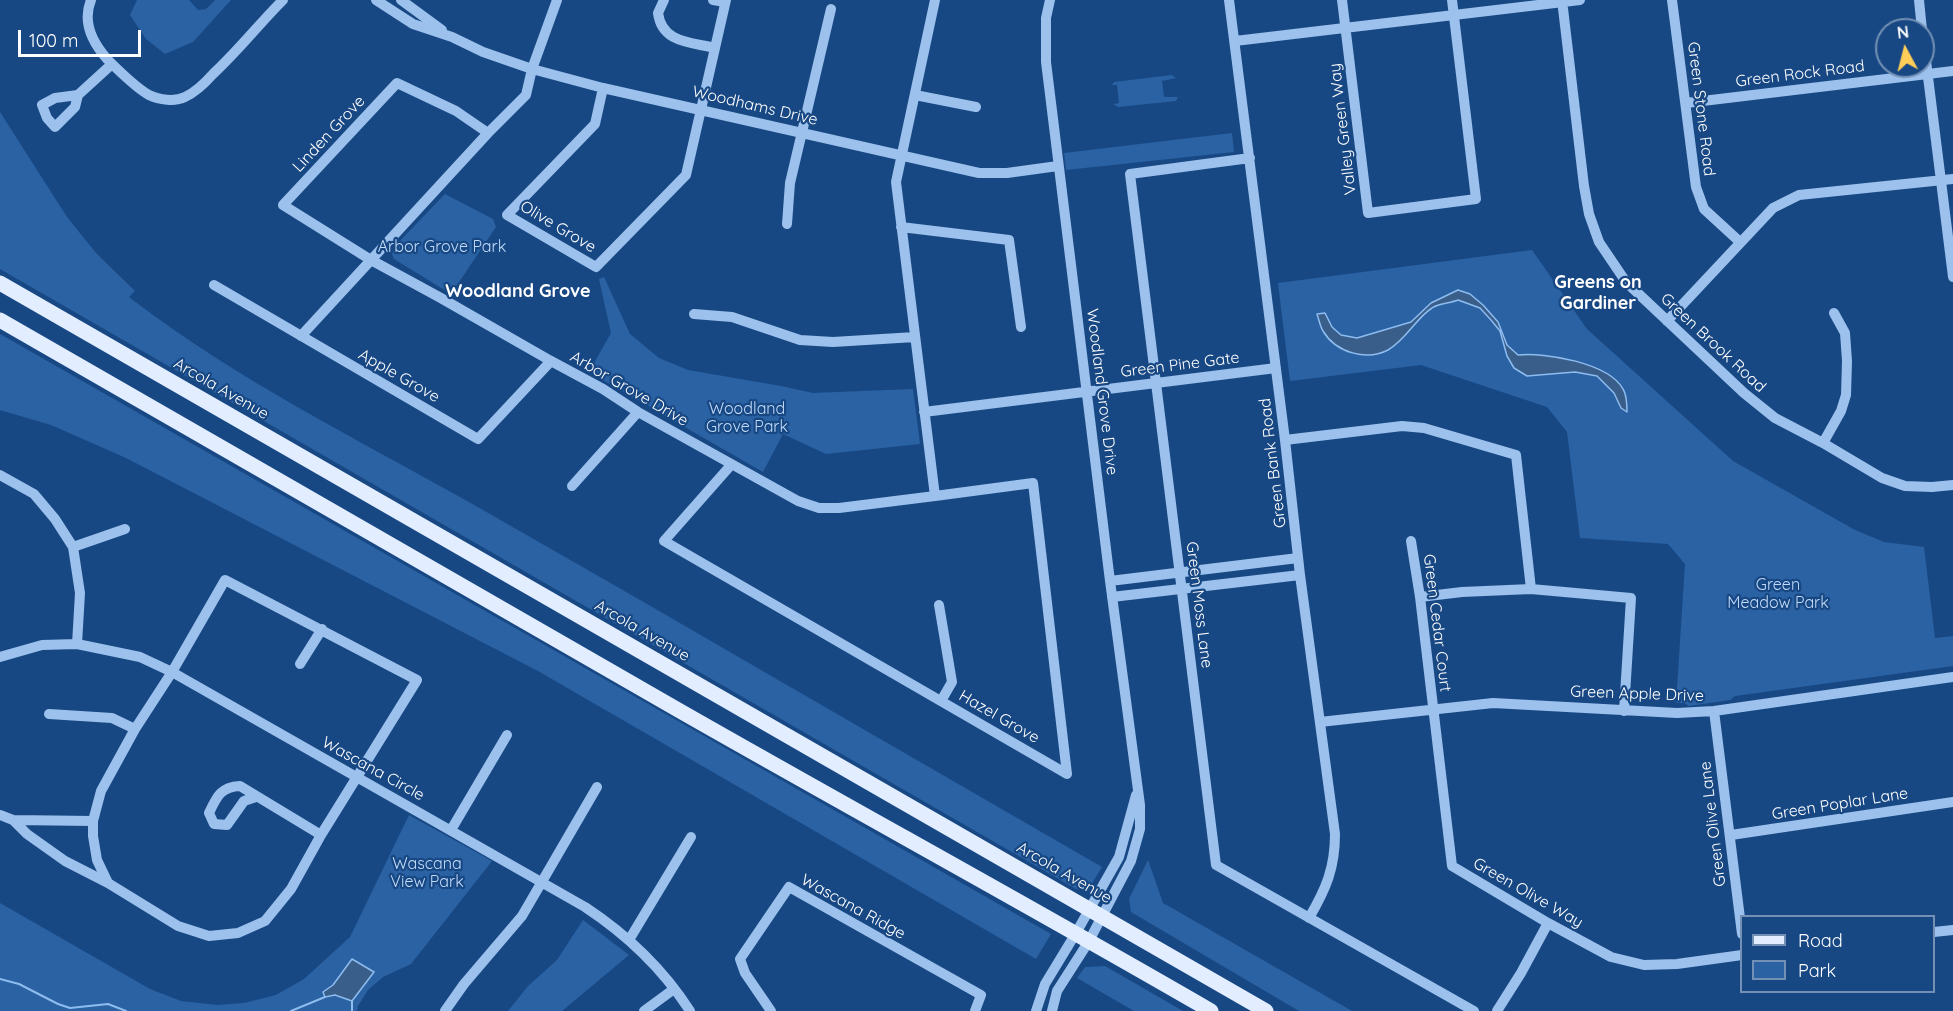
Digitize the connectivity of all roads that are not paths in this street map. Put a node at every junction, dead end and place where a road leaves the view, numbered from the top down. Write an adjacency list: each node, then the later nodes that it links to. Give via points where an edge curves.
1 (91, 0): 25 (street, via 90,34)
2 (283, 0): 25 (street, via 229,59 183,99 165,100 148,95)
3 (376, 0): 22 (street, Woodhams Drive, via 413,24)
4 (401, 0): 22 (street, Woodhams Drive)
5 (557, 0): 26 (street)
6 (664, 0): 24 (street, via 658,13 663,30 670,36)
7 (713, 0): 16 (street)
8 (935, 0): 33 (street)
9 (1050, 0): 41 (street, Woodland Grove Drive, via 1046,62)
10 (1229, 0): 23 (street, Green Bank Road)
11 (1342, 0): 21 (street, Valley Green Way)
12 (1452, 0): 19 (street)
13 (1580, 0): 17 (street)
14 (1672, 0): 34 (street, Green Stone Road)
15 (1918, 0): 20 (street)
16 (725, 1): 24 (street)
17 (1562, 1): 19 (street); 54 (street, Green Brook Road, via 1589,214 1599,242 1626,282)
18 (831, 9): 37 (street)
19 (1454, 15): 21 (street); 21 (street, Valley Green Way, via 1476,199 1378,212 1368,213)
20 (1920, 18)
21 (1346, 28): 23 (street)
22 (452, 37): 26 (street, Woodhams Drive)
23 (1235, 42): 40 (street, Green Bank Road)
24 (715, 48): 36 (street)
25 (112, 64): 32 (street)
26 (532, 69): 31 (street, Woodhams Drive); 38 (street, via 526,95)
27 (1953, 71): 28 (street, Green Rock Road)
28 (1935, 73)
29 (1894, 78): 34 (street, Green Rock Road)
30 (1928, 78): 43 (street)
31 (603, 88): 36 (street, Woodhams Drive); 36 (street, Olive Grove, via 595,124 507,215 596,267 686,175)
32 (78, 95)
33 (915, 95): 35 (street); 39 (street)
34 (1686, 103): 46 (street, Green Stone Road, via 1696,187 1704,208)
35 (976, 107)
36 (702, 109): 37 (street, Woodhams Drive)
37 (801, 132): 39 (street, Woodhams Drive); 44 (street, via 789,183)
38 (488, 133): 47 (street); 47 (street, Linden Grove, via 456,111 397,83 284,205)
39 (902, 156): 41 (street, Woodhams Drive, via 979,173); 45 (street, via 896,182)
40 (1250, 158): 59 (street, Green Bank Road); 60 (street, Green Moss Lane, via 1130,174)
41 (1058, 166): 61 (street, Woodland Grove Drive)
42 (1953, 179): 43 (street)
43 (1941, 180): 46 (street, via 1799,195 1773,208); 48 (street)
44 (787, 224)
45 (901, 227): 55 (street, via 1010,240); 57 (street)
46 (1740, 242): 54 (street)
47 (371, 260): 56 (street); 58 (street, Arbor Grove Drive)
48 (1953, 277)
49 (0, 283): 110 (main road, Arcola Avenue)
50 (214, 285): 56 (street, Apple Grove)
51 (1834, 313): 65 (street, via 1845,333 1846,395)
52 (694, 314): 57 (street, via 732,317 800,340)
53 (0, 320): 116 (main road)
54 (1667, 321): 65 (street, Green Brook Road, via 1774,418)
55 (1021, 327)
56 (301, 336): 58 (street, Apple Grove, via 478,439)
57 (915, 337): 63 (street)
58 (550, 361): 62 (street, Arbor Grove Drive)
59 (1276, 368): 60 (street, Green Pine Gate); 64 (street, Green Bank Road)
60 (1155, 384): 61 (street, Green Pine Gate); 75 (street, Green Moss Lane)
61 (1087, 391): 63 (street, Green Pine Gate); 77 (street, Woodland Grove Drive)
62 (638, 412): 66 (street, Arbor Grove Drive); 69 (street)
63 (924, 412): 70 (street)
64 (1286, 440): 74 (street, Green Bank Road); 78 (street, via 1402,426 1424,428 1516,455)
65 (1823, 443): 68 (street, Green Brook Road, via 1882,478 1905,486)
66 (731, 465): 70 (street, Arbor Grove Drive, via 819,508); 89 (street, Hazel Grove, via 664,541)
67 (0, 475): 73 (street, via 34,494 56,519)
68 (1953, 485)
69 (572, 486)
70 (935, 496): 89 (street, Hazel Grove, via 1033,483 1067,774)
71 (125, 529): 73 (street)
72 (1411, 541): 81 (street, Green Cedar Court)
73 (73, 548): 84 (street, via 80,593)
74 (1298, 558): 75 (street); 76 (street, Green Bank Road)
75 (1180, 573): 77 (street); 79 (street, Green Moss Lane)
76 (1300, 575): 79 (street); 94 (street, Green Bank Road)
77 (1110, 581): 80 (street, Woodland Grove Drive)
78 (1531, 589): 81 (street); 91 (street, via 1631,598)
79 (1182, 590): 80 (street); 112 (street, Green Moss Lane, via 1216,865)
80 (1112, 597): 110 (street, Woodland Grove Drive, via 1138,787 1119,857)
81 (1420, 597): 90 (street, Green Cedar Court)
82 (939, 605): 89 (street, via 952,682)
83 (322, 629): 86 (street); 87 (street, via 225,580); 97 (street, via 417,680)
84 (77, 644): 85 (street, Wascana Circle, via 42,645); 87 (street, Wascana Circle, via 140,657)
85 (0, 657)
86 (300, 664)
87 (172, 672): 95 (street); 97 (street, Wascana Circle)
88 (1953, 677): 92 (street, Green Apple Drive)
89 (941, 701)
90 (1433, 710): 91 (street, Green Apple Drive, via 1493,703); 94 (street, Green Apple Drive); 113 (street, Green Olive Way, via 1452,866)
91 (1624, 711): 92 (street, Green Apple Drive)
92 (1714, 711): 106 (street, Green Olive Lane)
93 (49, 714): 95 (street, via 112,718)
94 (1320, 722): 112 (street, Green Bank Road, via 1335,849 1330,878)
95 (135, 729): 103 (street, via 101,791)
96 (507, 735): 104 (street)
97 (357, 778): 104 (street, Wascana Circle); 105 (street)
98 (597, 786): 108 (street)
99 (256, 797): 105 (street)
100 (1953, 802): 106 (street, Green Poplar Lane)
101 (0, 815): 102 (street)
102 (13, 820): 103 (street); 109 (street, via 65,861)
103 (93, 821): 109 (street, via 97,860)
104 (451, 830): 108 (street, Wascana Circle)
105 (321, 835): 109 (street, via 291,889 265,921 238,933 209,936 178,926)
106 (1731, 836): 111 (street, Green Olive Lane)
107 (691, 837): 117 (street)
108 (542, 882): 117 (street, Wascana Circle, via 603,919); 121 (street, via 522,916)
109 (108, 883)
110 (1096, 912): 116 (street, Woodland Grove Drive); 128 (main road, Arcola Avenue)
111 (1740, 916)
112 (1309, 918): 129 (street, Green Moss Lane)
113 (1548, 923): 118 (street, Green Olive Way, via 1611,957 1644,965); 130 (street)
114 (1953, 930): 115 (street)
115 (1935, 932)
116 (1083, 937): 125 (street, via 1046,984); 126 (street, via 1057,991); 127 (main road)
117 (629, 940): 119 (street, Wascana Circle)
118 (1740, 955)
119 (674, 989): 122 (street); 123 (street, Wascana Circle)
120 (773, 1010): 124 (street, Wascana Ridge, via 745,973 740,959 789,887 981,995)
121 (445, 1011)
122 (644, 1011)
123 (690, 1011)
124 (975, 1011)
125 (1036, 1011)
126 (1052, 1011)
127 (1211, 1011)
128 (1266, 1011)
129 (1474, 1011)
130 (1497, 1011)

